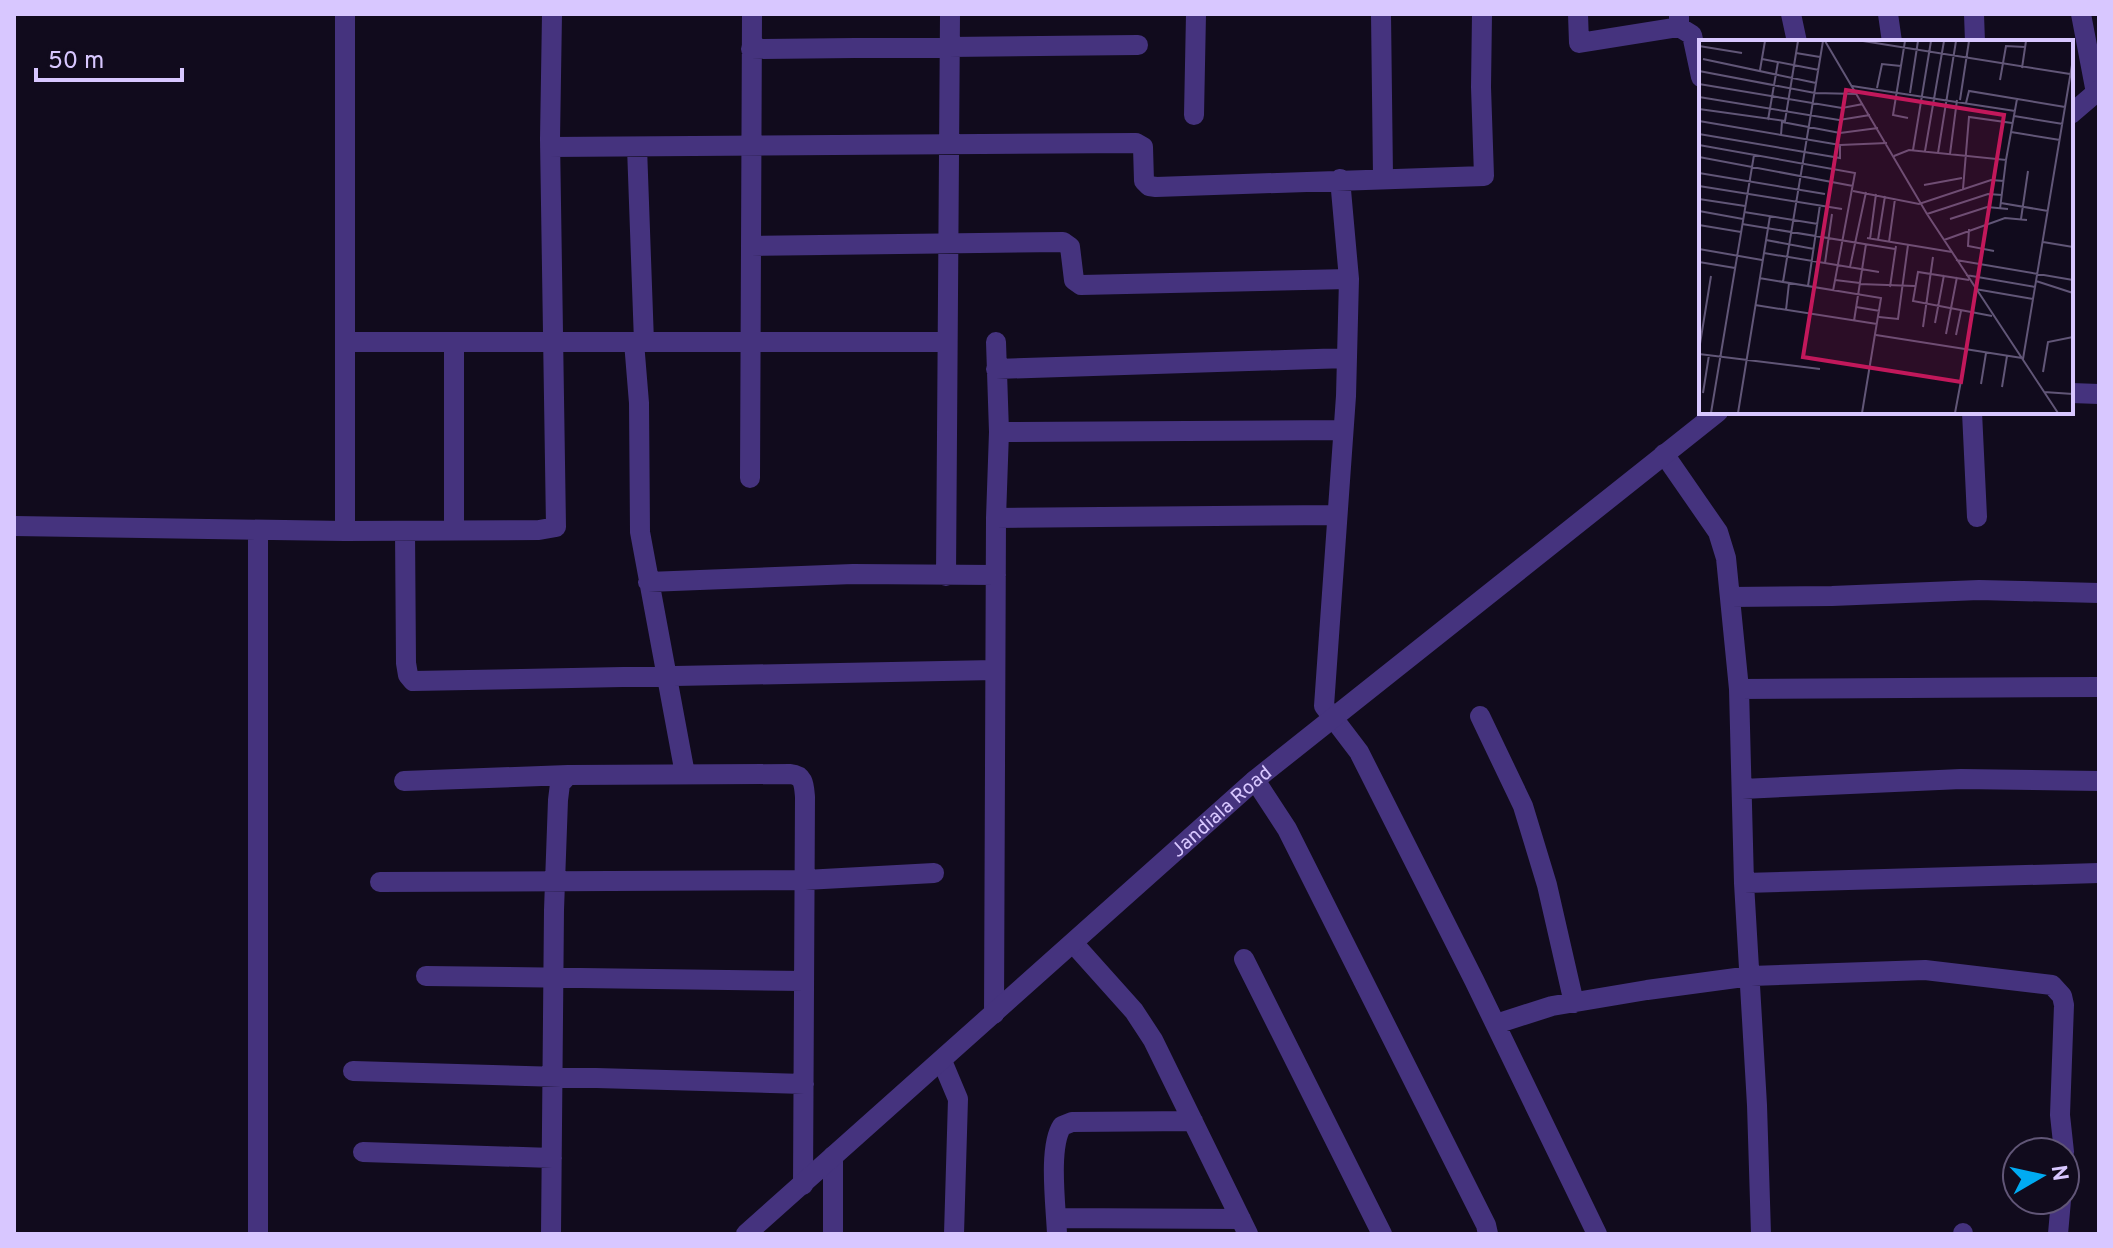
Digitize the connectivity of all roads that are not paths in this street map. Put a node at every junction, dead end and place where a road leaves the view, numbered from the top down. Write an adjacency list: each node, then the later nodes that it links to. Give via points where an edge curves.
1 (345, 14): 33 (street)
2 (552, 14): 25 (street)
3 (752, 14): 19 (street)
4 (950, 14): 18 (street)
5 (1196, 14): 23 (street)
6 (1381, 14): 28 (street)
7 (1482, 14): 28 (street, via 1484,176)
8 (1578, 14): 13 (street, via 1579,43)
9 (1791, 14): 14 (street)
10 (1888, 14): 15 (street)
11 (1974, 14): 16 (street)
12 (2081, 14): 21 (street)
13 (1679, 20): 20 (street, via 1692,35)
14 (1797, 40)
15 (1892, 40)
16 (1975, 40)
17 (1138, 45): 18 (street)
18 (950, 47): 19 (street); 24 (street)
19 (751, 49): 27 (street)
20 (1699, 68)
21 (2097, 92): 22 (street)
22 (2073, 112)
23 (1194, 115)
24 (950, 145): 27 (street); 29 (street, via 1136,143 1143,147 1144,181 1156,187); 30 (street)
25 (550, 147): 26 (street); 35 (street)
26 (637, 147): 27 (street); 36 (street)
27 (752, 147): 31 (street)
28 (1383, 177): 29 (street)
29 (1340, 179): 32 (street)
30 (949, 242): 31 (street); 32 (street, via 1063,242 1070,247 1074,280 1081,285); 37 (street)
31 (751, 246): 39 (street)
32 (1349, 279): 40 (street)
33 (345, 342): 34 (street); 56 (street)
34 (454, 342): 35 (street); 55 (street)
35 (554, 342): 36 (street); 55 (street, via 556,527)
36 (639, 342): 39 (street); 60 (street, via 640,532)
37 (947, 342): 39 (street); 59 (street)
38 (996, 342): 41 (street)
39 (751, 343): 49 (street)
40 (1347, 358): 41 (street); 46 (street)
41 (996, 369): 47 (street)
42 (2073, 393): 43 (street)
43 (2099, 394)
44 (1715, 414): 48 (street, Jandiala Road)
45 (1972, 414): 51 (street)
46 (1343, 430): 47 (street); 50 (street)
47 (999, 432): 52 (street)
48 (1664, 454): 62 (street, via 1718,532); 68 (street, Jandiala Road)
49 (750, 478)
50 (1337, 515): 52 (street); 68 (street, via 1324,706)
51 (1977, 517)
52 (996, 518): 58 (street)
53 (14, 526): 54 (street)
54 (258, 530): 56 (street); 102 (street)
55 (454, 530): 57 (street)
56 (345, 531): 57 (street)
57 (405, 531): 64 (street, via 410,680)
58 (996, 575): 59 (street); 63 (street)
59 (946, 576): 60 (street)
60 (648, 582): 64 (street)
61 (2099, 593): 62 (street, via 1979,590)
62 (1730, 597): 66 (street)
63 (995, 670): 64 (street); 88 (street)
64 (666, 677): 69 (street)
65 (2099, 687): 66 (street)
66 (1739, 689): 74 (street)
67 (1480, 716): 87 (street, via 1523,806)
68 (1333, 720): 71 (street, Jandiala Road); 89 (street, via 1359,752)
69 (685, 774): 70 (street); 77 (street, via 797,775 803,780)
70 (568, 775): 72 (street); 78 (street, via 560,784 558,800)
71 (1255, 780): 81 (street, Jandiala Road); 108 (street, via 1287,829)
72 (404, 781)
73 (2099, 781): 74 (street, via 1961,779)
74 (1742, 789): 80 (street)
75 (934, 873): 77 (street)
76 (2099, 873): 80 (street)
77 (805, 880): 78 (street); 86 (street)
78 (555, 881): 79 (street); 85 (street)
79 (380, 882)
80 (1744, 883): 84 (street)
81 (1074, 944): 88 (street, Jandiala Road); 94 (street, via 1134,1011)
82 (1244, 959): 107 (street)
83 (426, 976): 85 (street)
84 (1751, 976): 87 (street); 95 (street, via 1925,970 2052,985 2064,1005); 110 (street)
85 (553, 978): 86 (street); 92 (street)
86 (804, 981): 93 (street)
87 (1574, 1003): 89 (street)
88 (994, 1014): 90 (street, Jandiala Road)
89 (1496, 1024): 109 (street)
90 (942, 1061): 97 (street, Jandiala Road); 106 (street, via 958,1099)
91 (353, 1071): 92 (street)
92 (552, 1077): 93 (street); 98 (street)
93 (804, 1084): 99 (street)
94 (1193, 1121): 100 (street, via 1062,1126 1057,1140); 101 (street)
95 (2062, 1136)
96 (363, 1152): 98 (street)
97 (833, 1156): 99 (street, Jandiala Road); 105 (street)
98 (552, 1158): 103 (street)
99 (803, 1185): 104 (street, Jandiala Road)
100 (1057, 1226): 101 (street)
101 (1245, 1227)
102 (258, 1234)
103 (551, 1234)
104 (746, 1234)
105 (833, 1234)
106 (954, 1234)
107 (1382, 1234)
108 (1488, 1234)
109 (1597, 1234)
110 (1761, 1234)

